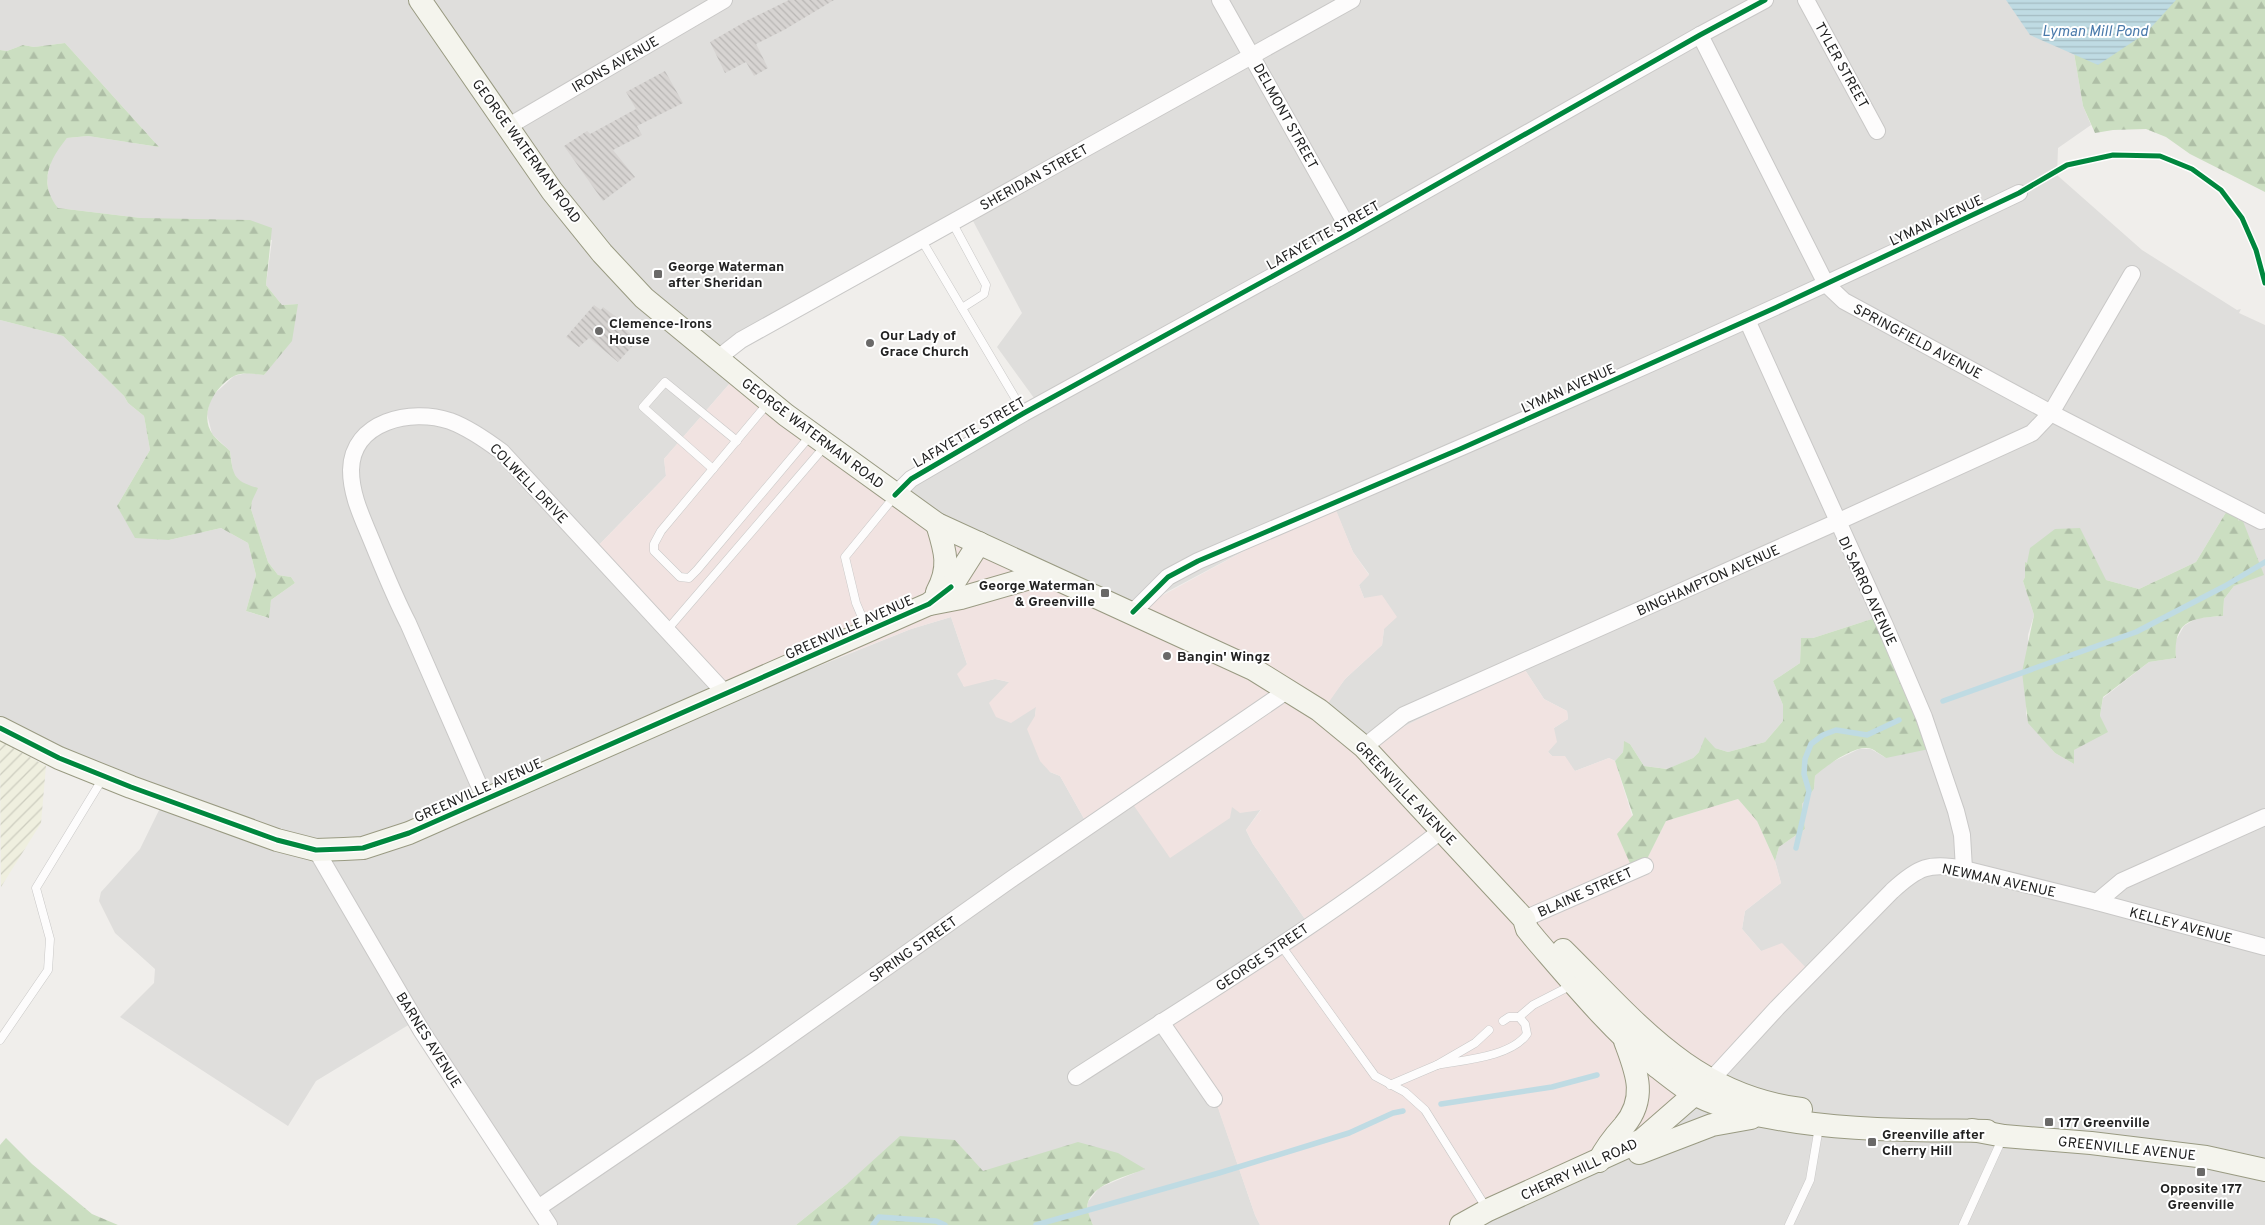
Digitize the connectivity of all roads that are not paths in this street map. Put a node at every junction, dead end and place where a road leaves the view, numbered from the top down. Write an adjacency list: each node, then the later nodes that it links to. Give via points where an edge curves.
1 (420, 0): 9 (main road, GEORGE WATERMAN ROAD)
2 (724, 0): 9 (street, IRONS AVENUE)
3 (1220, 0): 8 (street, DELMONT STREET)
4 (1352, 0): 8 (street, SHERIDAN STREET)
5 (1765, 0): 7 (street, LAFAYETTE STREET)
6 (1806, 0): 10 (street, TYLER STREET)
7 (1700, 35): 13 (street, LAFAYETTE STREET); 16 (street, SPRINGFIELD AVENUE)
8 (1251, 55): 12 (street, SHERIDAN STREET); 13 (street, DELMONT STREET)
9 (507, 127): 19 (main road, GEORGE WATERMAN ROAD, via 552,190 616,268 644,298)
10 (1877, 131)
11 (2019, 193): 16 (street, LYMAN AVENUE)
12 (952, 222): 14 (street, SHERIDAN STREET); 17 (lane, via 986,285 984,294)
13 (1351, 233): 21 (street, LAFAYETTE STREET)
14 (921, 239): 17 (lane); 19 (street, SHERIDAN STREET, via 741,340)
15 (2132, 274): 22 (street, BINGHAMPTON AVENUE)
16 (1826, 284): 18 (street, LYMAN AVENUE); 22 (street, SPRINGFIELD AVENUE, via 1844,301)
17 (962, 308): 21 (lane)
18 (1747, 320): 28 (street, DI SARRO AVENUE); 33 (street, LYMAN AVENUE, via 1460,449 1198,561 1168,577)
19 (718, 358): 20 (main road, GEORGE WATERMAN ROAD)
20 (770, 402): 23 (main road, GEORGE WATERMAN ROAD); 24 (lane)
21 (1024, 413): 26 (street, LAFAYETTE STREET, via 911,479)
22 (2051, 413): 27 (street, SPRINGFIELD AVENUE); 28 (street, BINGHAMPTON AVENUE, via 2032,433)
23 (818, 440): 25 (lane, via 697,570 688,578 680,577 654,550 654,544 661,531); 26 (main road, GEORGE WATERMAN ROAD); 34 (lane)
24 (737, 441): 25 (lane); 25 (lane, via 665,382 643,407)
25 (713, 469)
26 (896, 495): 29 (main road, GEORGE WATERMAN ROAD); 35 (lane, via 845,557 856,603)
27 (2261, 521)
28 (1837, 522): 39 (street, BINGHAMPTON AVENUE, via 1404,715); 46 (street, DI SARRO AVENUE, via 1924,717 1956,811 1962,835)
29 (937, 524): 30 (main road, GEORGE WATERMAN ROAD); 32 (main road, via 947,564)
30 (979, 543): 31 (main road, GREENVILLE AVENUE); 32 (main road, GREENVILLE AVENUE, via 950,587)
31 (1044, 574): 32 (main road); 33 (main road, GREENVILLE AVENUE)
32 (930, 604): 35 (main road, GREENVILLE AVENUE)
33 (1133, 612): 36 (main road, GREENVILLE AVENUE, via 1253,669)
34 (667, 630): 37 (street, COLWELL DRIVE); 41 (street, COLWELL DRIVE, via 502,452 486,440 461,426 436,418 397,418 372,428 356,447 352,458 356,502)
35 (868, 631): 37 (main road, GREENVILLE AVENUE)
36 (1288, 690): 39 (main road, GREENVILLE AVENUE, via 1333,720); 69 (street, SPRING STREET)
37 (725, 693): 41 (main road, GREENVILLE AVENUE)
38 (0, 728): 40 (main road, GREENVILLE AVENUE)
39 (1364, 747): 43 (main road, GREENVILLE AVENUE)
40 (104, 777): 44 (main road, GREENVILLE AVENUE, via 277,840); 57 (lane, via 36,888 50,939 48,970)
41 (485, 799): 44 (main road, GREENVILLE AVENUE, via 410,833 363,848)
42 (2265, 817): 47 (street, via 2122,881)
43 (1442, 830): 48 (main road, GREENVILLE AVENUE); 49 (street, GEORGE STREET, via 1390,871)
44 (316, 850): 69 (street, BARNES AVENUE, via 422,1030)
45 (1646, 866): 48 (street, BLAINE STREET)
46 (1964, 869): 47 (street, NEWMAN AVENUE); 61 (street, NEWMAN AVENUE, via 1925,866 1910,874)
47 (2097, 902): 50 (street, KELLEY AVENUE)
48 (1524, 919): 51 (main road, GREENVILLE AVENUE, via 1527,929)
49 (1280, 944): 54 (street, GEORGE STREET); 60 (lane, via 1376,1076)
50 (2265, 947)
51 (1581, 979): 52 (lane, via 1533,1005); 56 (main road, GREENVILLE AVENUE); 61 (main road, GREENVILLE AVENUE, via 1660,1046)
52 (1519, 1017): 53 (lane); 58 (lane, via 1527,1034 1522,1040 1496,1054)
53 (1503, 1020)
54 (1161, 1022): 59 (street, GEORGE STREET); 62 (street)
55 (1490, 1030): 58 (lane)
56 (1624, 1038): 61 (main road, GREENVILLE AVENUE, via 1675,1082); 66 (main road, via 1636,1069 1637,1101 1632,1114)
57 (0, 1040)
58 (1437, 1065): 60 (lane)
59 (1076, 1077)
60 (1390, 1086): 70 (lane, via 1405,1092 1425,1110)
61 (1702, 1088): 63 (main road, GREENVILLE AVENUE, via 1731,1110); 65 (main road, GREENVILLE AVENUE, via 1795,1108); 66 (main road, CHERRY HILL ROAD, via 1642,1140)
62 (1214, 1099)
63 (1760, 1117): 64 (main road, GREENVILLE AVENUE); 68 (main road, via 1712,1125 1564,1184)
64 (1819, 1125): 65 (main road, GREENVILLE AVENUE, via 1846,1129); 73 (lane, via 1810,1180)
65 (1996, 1133): 67 (main road, GREENVILLE AVENUE, via 2206,1157); 74 (lane)
66 (1599, 1161): 68 (main road, CHERRY HILL ROAD)
67 (2265, 1170)
68 (1532, 1190): 70 (main road, CHERRY HILL ROAD)
69 (538, 1208): 72 (street, BARNES AVENUE)
70 (1488, 1210): 71 (main road, CHERRY HILL ROAD)
71 (1466, 1224)
72 (549, 1225)
73 (1789, 1225)
74 (1963, 1225)

